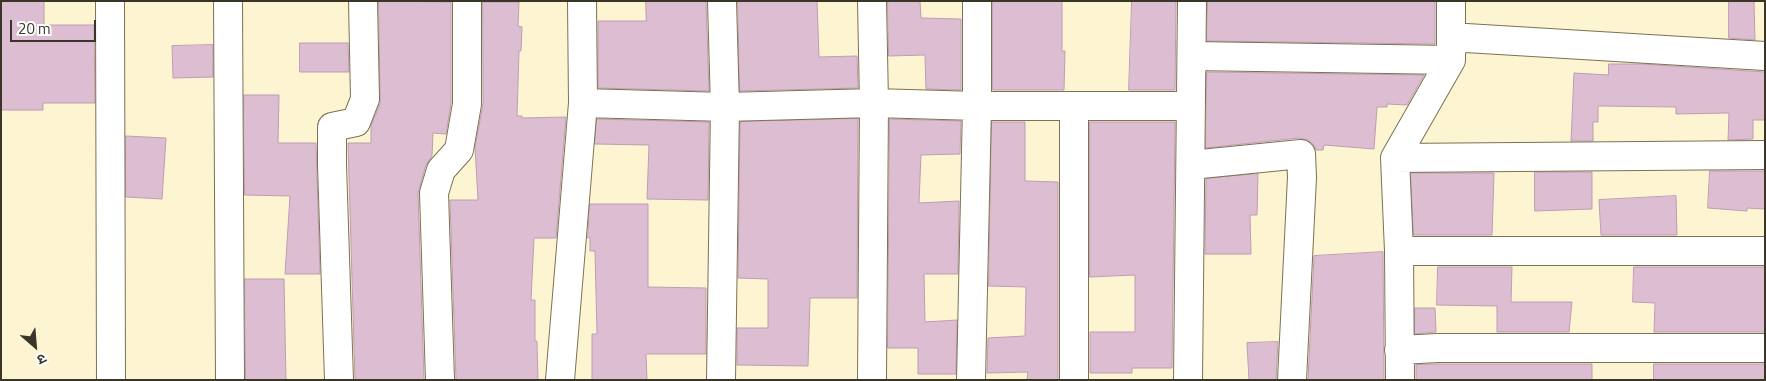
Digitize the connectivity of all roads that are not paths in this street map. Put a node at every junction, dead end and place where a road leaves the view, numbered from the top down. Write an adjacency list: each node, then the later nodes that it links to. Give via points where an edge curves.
1 (110, 1): 27 (street)
2 (228, 1): 28 (street)
3 (363, 1): 29 (street, via 364,99 356,122 332,127)
4 (467, 1): 30 (street, via 467,104 459,150 441,170 434,192)
5 (582, 1): 14 (street)
6 (722, 1): 19 (street)
7 (872, 1): 15 (street)
8 (977, 1): 16 (street)
9 (1192, 1): 12 (street)
10 (1451, 1): 11 (street)
11 (1451, 50): 12 (street); 13 (street, via 1466,38); 21 (street)
12 (1192, 56): 18 (street)
13 (1765, 56)
14 (583, 103): 19 (street); 31 (street)
15 (874, 103): 16 (street); 19 (street); 33 (street)
16 (977, 106): 17 (street); 34 (street)
17 (1074, 106): 18 (street); 35 (street)
18 (1191, 106): 22 (street)
19 (725, 107): 32 (street)
20 (1765, 156): 21 (street)
21 (1394, 158): 23 (street)
22 (1191, 165): 36 (street); 37 (street, via 1301,154)
23 (1398, 251): 24 (street); 26 (street)
24 (1765, 252)
25 (1765, 348): 26 (street)
26 (1399, 350): 38 (street)
27 (111, 380)
28 (230, 380)
29 (339, 380)
30 (440, 380)
31 (560, 380)
32 (721, 380)
33 (872, 380)
34 (971, 380)
35 (1074, 380)
36 (1188, 380)
37 (1292, 380)
38 (1400, 380)

